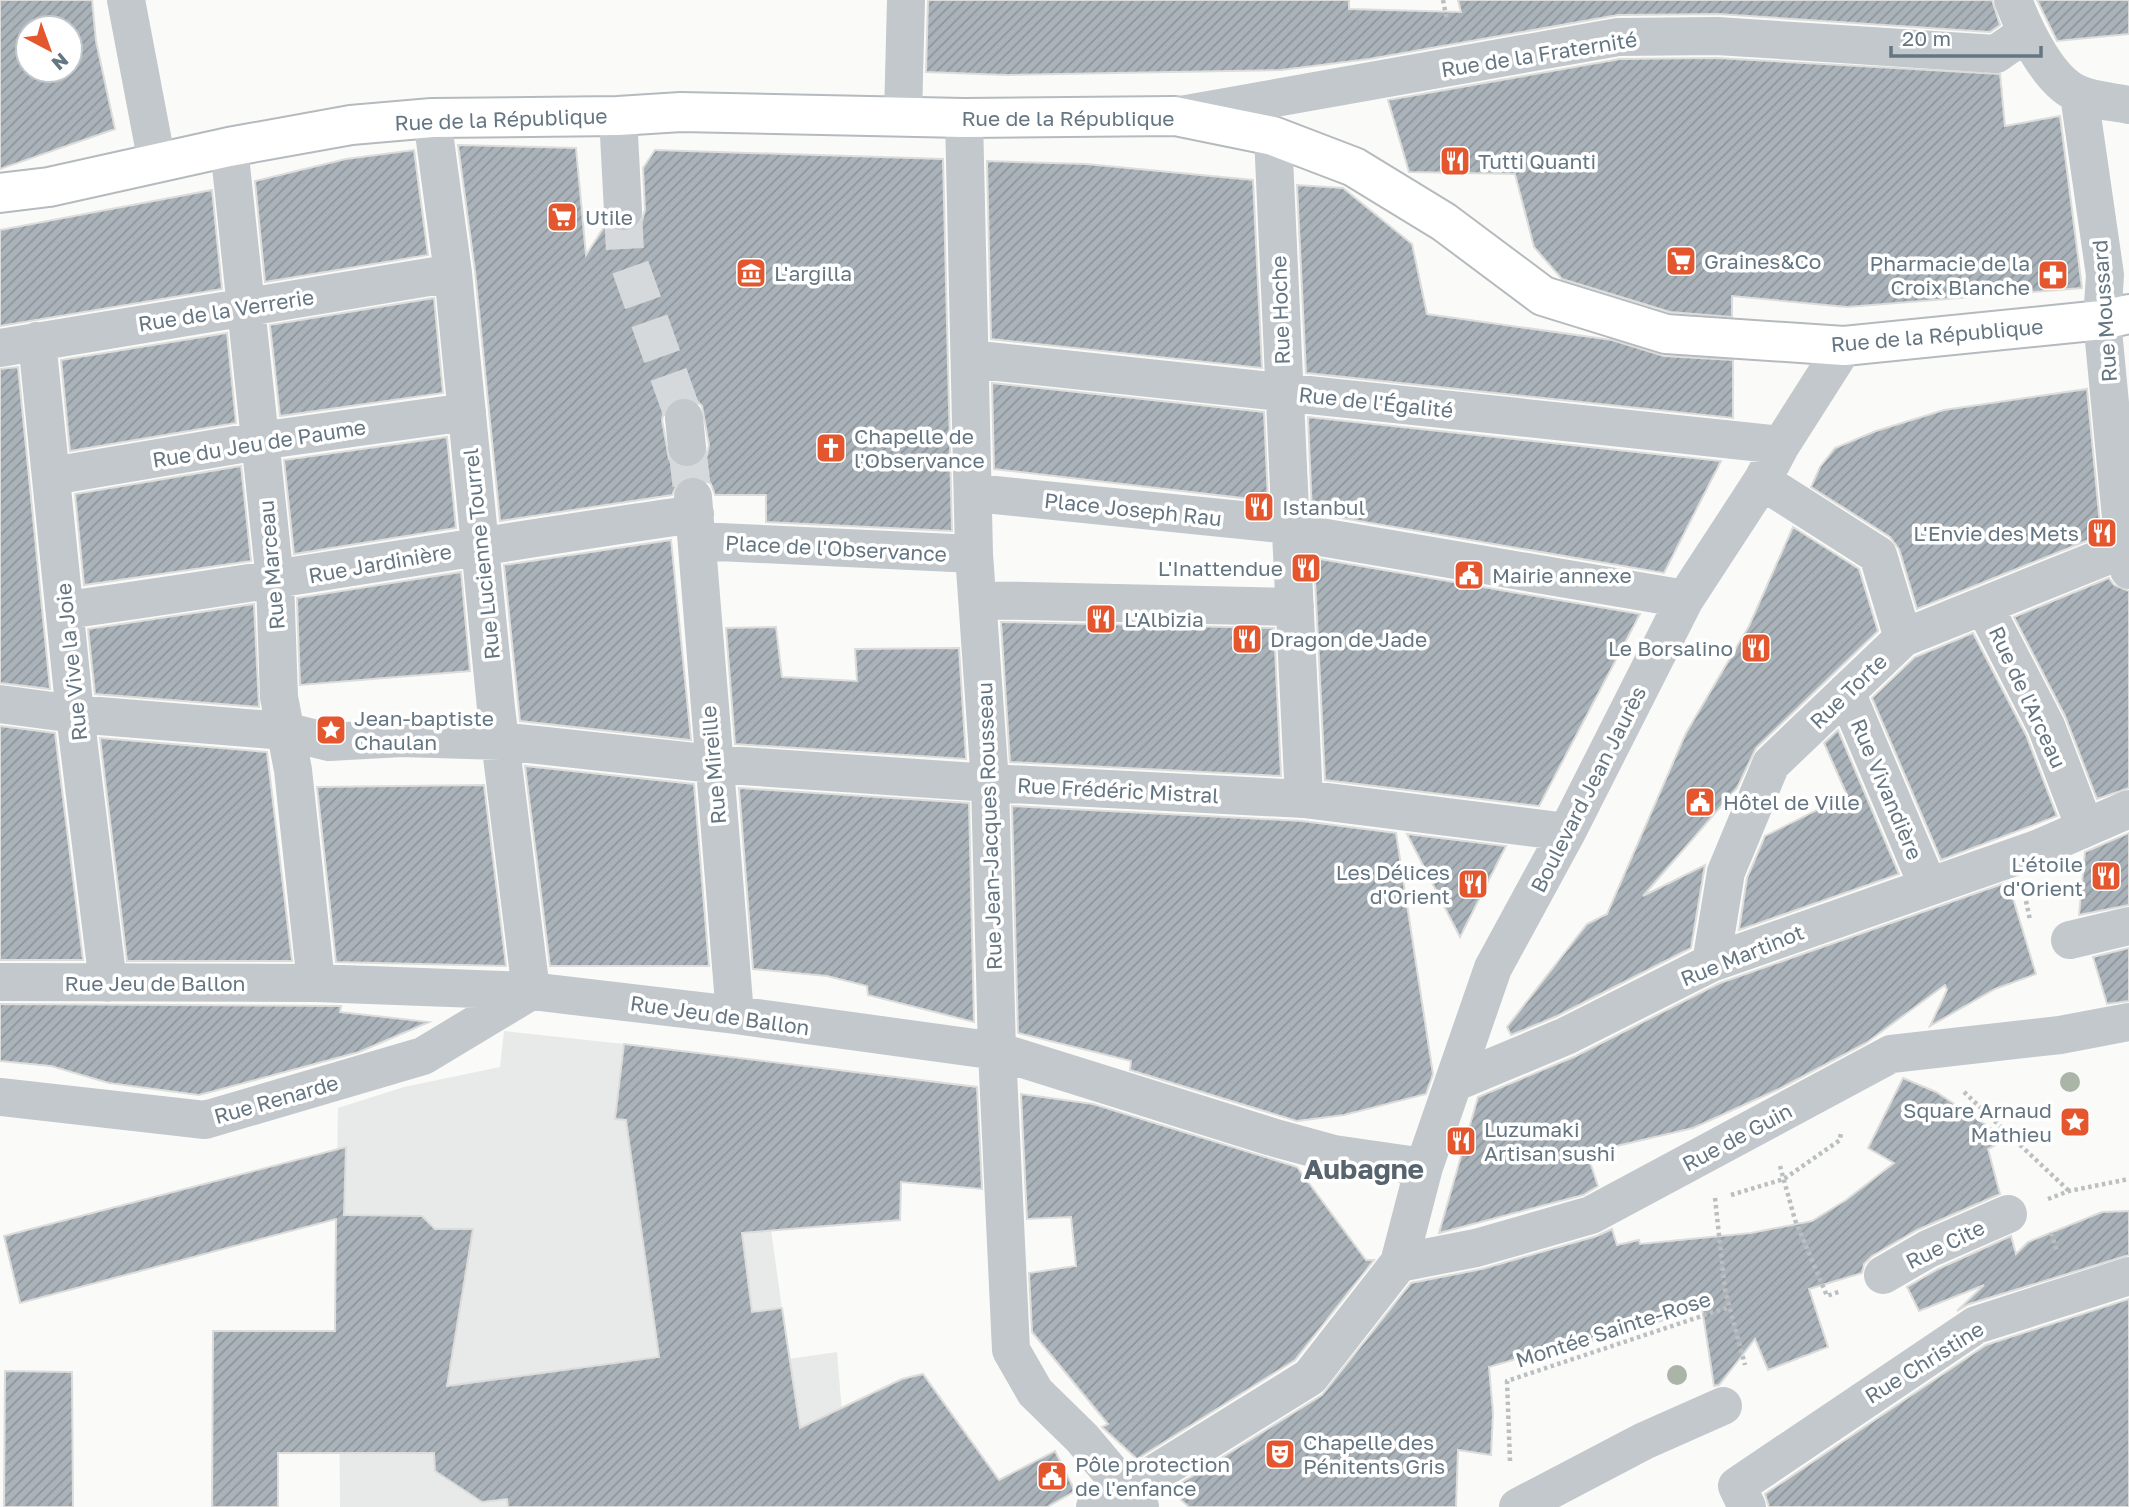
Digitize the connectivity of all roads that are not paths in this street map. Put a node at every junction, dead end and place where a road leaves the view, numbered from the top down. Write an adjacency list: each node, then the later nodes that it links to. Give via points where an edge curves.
1 (125, 0): 13 (street)
2 (906, 0): 7 (street)
3 (2019, 17): 4 (street, via 2055,75); 8 (street, Rue de la Fraternité, via 1996,54 1717,36 1618,37)
4 (2079, 95): 5 (street); 18 (street, Rue Moussard)
5 (2129, 105)
6 (618, 116): 7 (main road, Rue de la République, via 681,112); 9 (main road, Rue de la République); 15 (street)
7 (903, 116): 10 (main road, Rue de la République)
8 (1175, 116): 10 (main road, Rue de la République); 11 (main road, Rue de la République)
9 (432, 118): 12 (main road, Rue de la République, via 351,125); 16 (street, Rue Lucienne Tourrel)
10 (964, 118): 22 (street, Rue Jean-Jacques Rousseau)
11 (1273, 136): 20 (main road, Rue de la République, via 1354,167 1444,222 1542,296 1666,334); 23 (street, Rue Hoche)
12 (229, 147): 13 (main road, Rue de la République); 17 (street, Rue Marceau)
13 (158, 163): 14 (main road, Rue de la République)
14 (0, 193)
15 (623, 211)
16 (453, 273): 17 (street, Rue de la Verrerie); 24 (street, Rue Lucienne Tourrel)
17 (244, 307): 19 (street, Rue de la Verrerie); 25 (street, Rue Marceau)
18 (2115, 317): 20 (main road, Rue de la République); 34 (street, Rue Moussard)
19 (37, 341): 21 (street, Rue de la Verrerie); 27 (street, Rue Vive la Joie)
20 (1844, 346): 26 (street, Boulevard Jean Jaurès)
21 (0, 348)
22 (970, 359): 23 (street, Rue de l'Égalité); 29 (street, Rue Jean-Jacques Rousseau)
23 (1284, 392): 26 (street, Rue de l'Égalité); 31 (street, Rue Hoche)
24 (467, 412): 25 (street, Rue du Jeu de Paume); 32 (street, Rue Lucienne Tourrel)
25 (259, 441): 27 (street, Rue du Jeu de Paume); 35 (street, Rue Marceau)
26 (1781, 445): 28 (street, Boulevard Jean Jaurès)
27 (52, 476): 40 (street, Rue Vive la Joie)
28 (1762, 481): 36 (street, Boulevard Jean Jaurès); 41 (street, via 1878,555)
29 (975, 493): 31 (street, Place Joseph Rau); 33 (street, Rue Jean-Jacques Rousseau)
30 (695, 518): 32 (street, Rue Jardinière); 33 (street, Place de l'Observance); 47 (street, Rue Mireille)
31 (1291, 529): 36 (street, Place Joseph Rau); 39 (street, Rue Hoche)
32 (481, 545): 35 (street, Rue Jardinière); 46 (street, Rue Lucienne Tourrel)
33 (975, 554): 37 (street, Rue Jean-Jacques Rousseau)
34 (2127, 559): 38 (street, Rue Torte)
35 (275, 581): 40 (street, Rue Jardinière); 45 (street, Rue Marceau)
36 (1685, 599): 52 (street, Boulevard Jean Jaurès)
37 (979, 600): 39 (street); 48 (street, Rue Jean-Jacques Rousseau)
38 (1984, 606): 41 (street, Rue Torte); 51 (street, Rue de l'Arceau, via 2046,726)
39 (1295, 607): 49 (street, Rue Hoche)
40 (65, 610): 44 (street, Rue Vive la Joie)
41 (1903, 638): 42 (street, Rue Torte)
42 (1846, 692): 53 (street, Rue Vivandière); 56 (street, Rue Torte, via 1771,764 1726,872)
43 (0, 704): 44 (street)
44 (75, 715): 45 (street); 58 (street, Rue Vive la Joie)
45 (284, 731): 46 (street, Rue Frédéric Mistral, via 329,742 402,738); 59 (street, Rue Marceau, via 293,770)
46 (500, 741): 47 (street, Rue Frédéric Mistral); 60 (street, Rue Lucienne Tourrel)
47 (713, 764): 48 (street, Rue Frédéric Mistral); 61 (street, Rue Mireille)
48 (990, 783): 49 (street, Rue Frédéric Mistral); 63 (street, Rue Jean-Jacques Rousseau)
49 (1304, 799): 52 (street, Rue Frédéric Mistral)
50 (2129, 809): 51 (street, Rue Martinot)
51 (2085, 828): 53 (street, Rue Martinot)
52 (1567, 832): 64 (street, Boulevard Jean Jaurès, via 1493,968)
53 (1928, 886): 56 (street, Rue Martinot)
54 (2129, 926): 55 (street)
55 (2070, 940)
56 (1711, 963): 64 (street, Rue Martinot, via 1566,1036)
57 (0, 982): 58 (street, Rue Jeu de Ballon)
58 (108, 983): 59 (street, Rue Jeu de Ballon)
59 (316, 983): 60 (street, Rue Jeu de Ballon)
60 (531, 991): 61 (street, Rue Jeu de Ballon); 65 (street, Rue Renarde, via 423,1056 205,1120)
61 (735, 1016): 63 (street, Rue Jeu de Ballon)
62 (2129, 1021): 68 (street, Rue de Guin, via 2078,1032 1891,1054 1591,1215 1476,1248)
63 (997, 1051): 66 (street, Rue Jeu de Ballon, via 1334,1154); 73 (street, Rue Jean-Jacques Rousseau, via 1011,1350 1035,1392 1082,1438)
64 (1455, 1082): 66 (street, Boulevard Jean Jaurès)
65 (0, 1097)
66 (1424, 1167): 68 (street, Boulevard Jean Jaurès)
67 (2008, 1214): 69 (street, Rue Cite, via 1928,1249)
68 (1399, 1263): 73 (street, via 1310,1377)
69 (1884, 1276)
70 (2129, 1276): 72 (street, Rue Christine, via 1976,1325)
71 (1723, 1406): 74 (street, via 1644,1441)
72 (1742, 1496)
73 (1121, 1501)
74 (1518, 1507)

